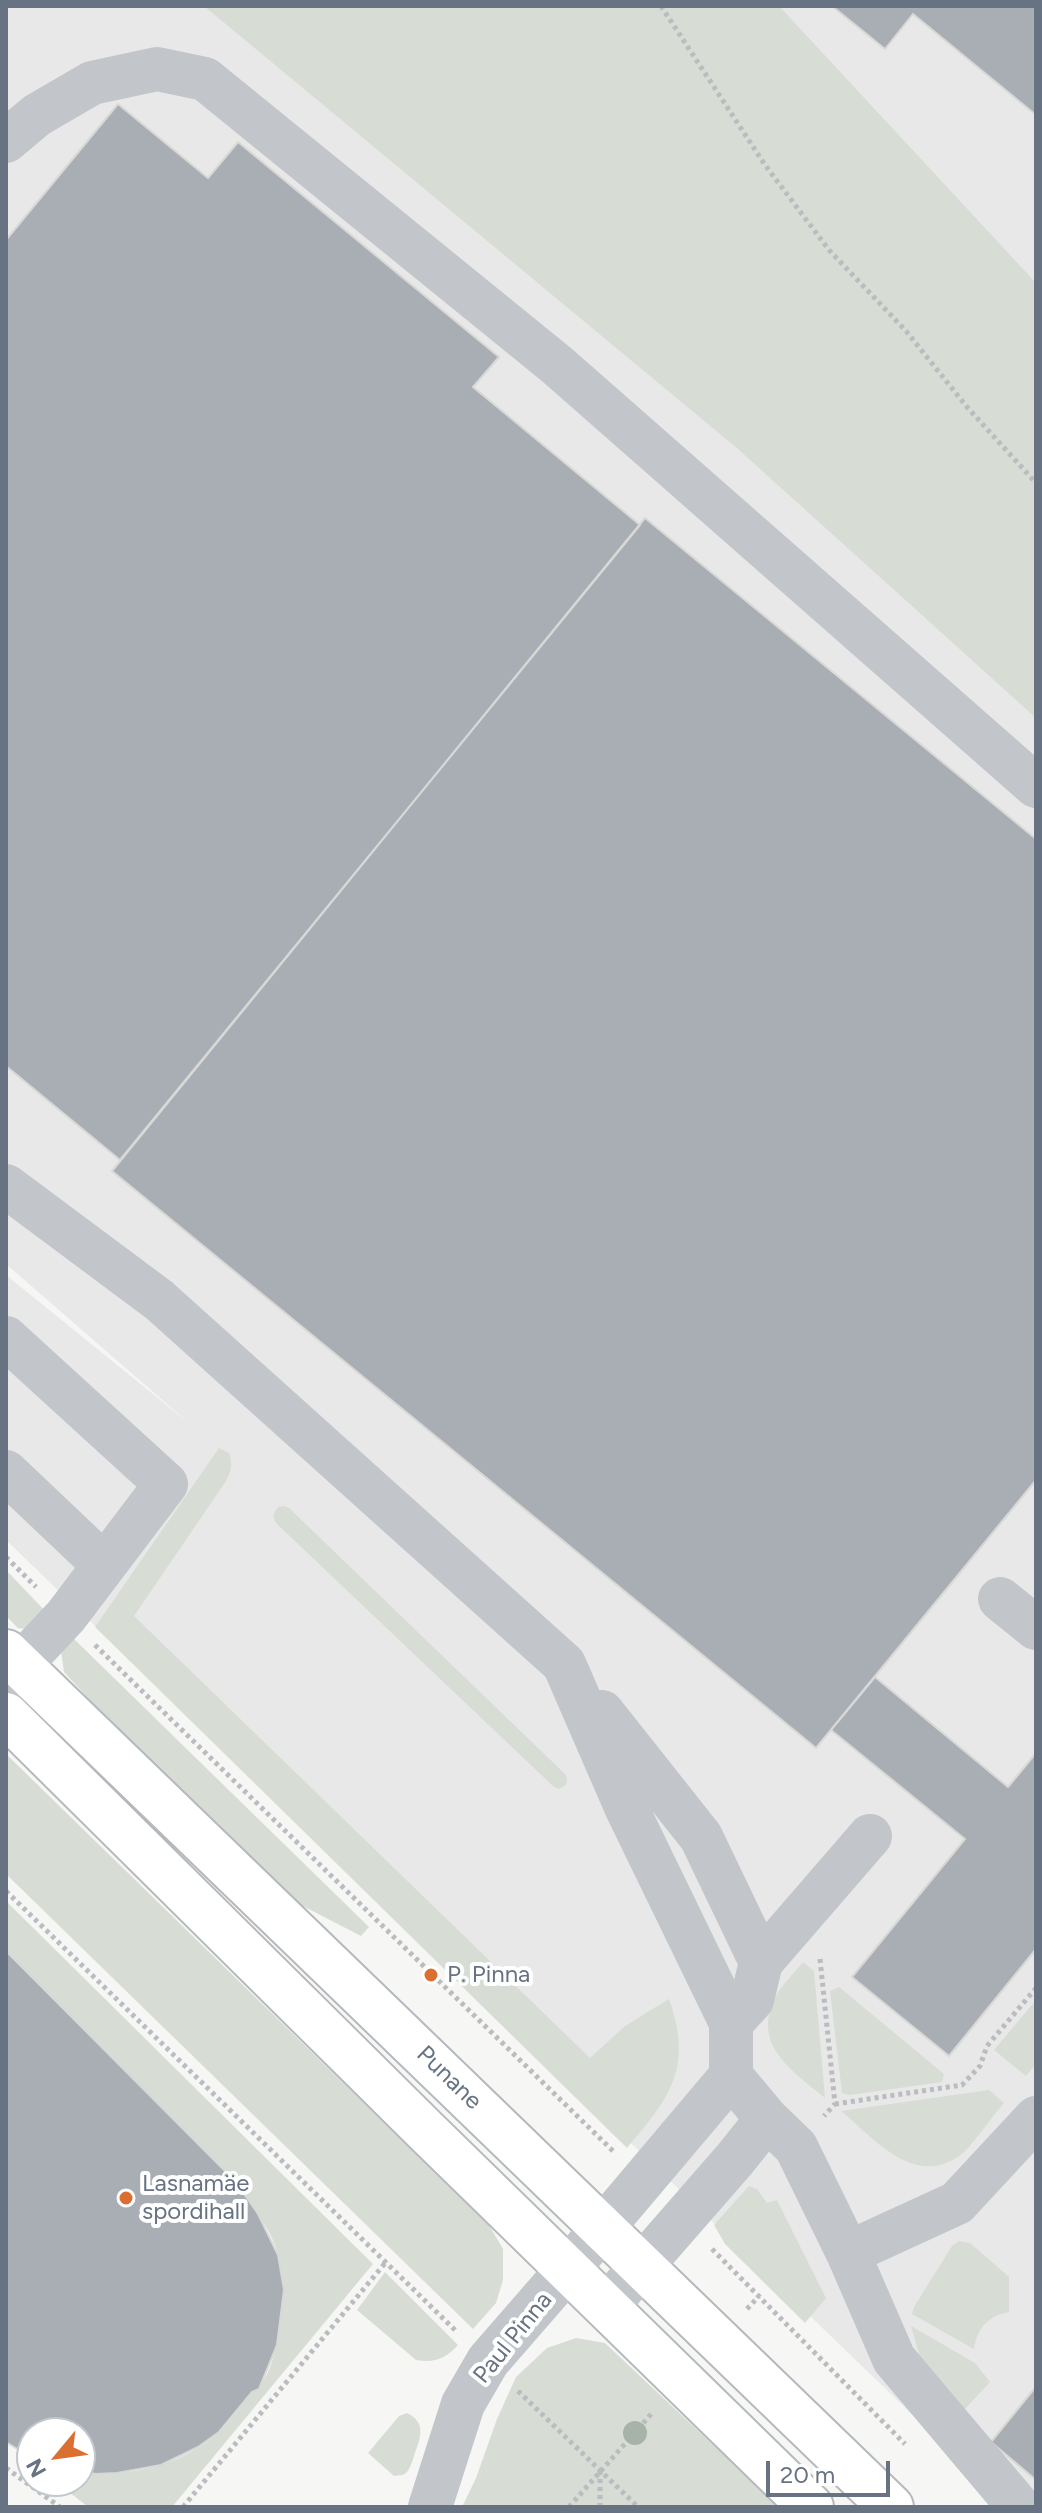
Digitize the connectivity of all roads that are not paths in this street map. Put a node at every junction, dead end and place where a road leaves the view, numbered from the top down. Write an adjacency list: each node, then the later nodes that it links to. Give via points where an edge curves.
1 (6, 141): 2 (street, via 37,115 92,83 157,69 205,79 557,365)
2 (1036, 786)
3 (6, 1186): 9 (street, via 159,1300)
4 (6, 1338): 6 (street, via 166,1484)
5 (6, 1472): 6 (street)
6 (104, 1565): 10 (street, via 66,1616)
7 (1000, 1599): 8 (street)
8 (1036, 1628)
9 (564, 1664): 13 (street, via 701,1837); 14 (street, via 627,1809)
10 (11, 1666): 18 (main road, Punane)
11 (6, 1715): 21 (main road)
12 (870, 1836): 13 (street)
13 (761, 1962): 14 (street, via 752,2000)
14 (731, 2023): 15 (street)
15 (731, 2076): 17 (street); 18 (street, Paul Pinna)
16 (1036, 2118): 19 (street, via 957,2203)
17 (781, 2133): 19 (street); 20 (street, via 735,2159)
18 (603, 2227): 20 (main road, Punane); 21 (street, Paul Pinna)
19 (848, 2253): 26 (street, via 894,2359)
20 (642, 2265): 22 (street); 25 (main road, Punane)
21 (568, 2269): 22 (main road); 23 (street, Paul Pinna, via 488,2361 463,2404)
22 (606, 2307): 24 (main road)
23 (426, 2506)
24 (811, 2507)
25 (891, 2507)
26 (1019, 2507)

